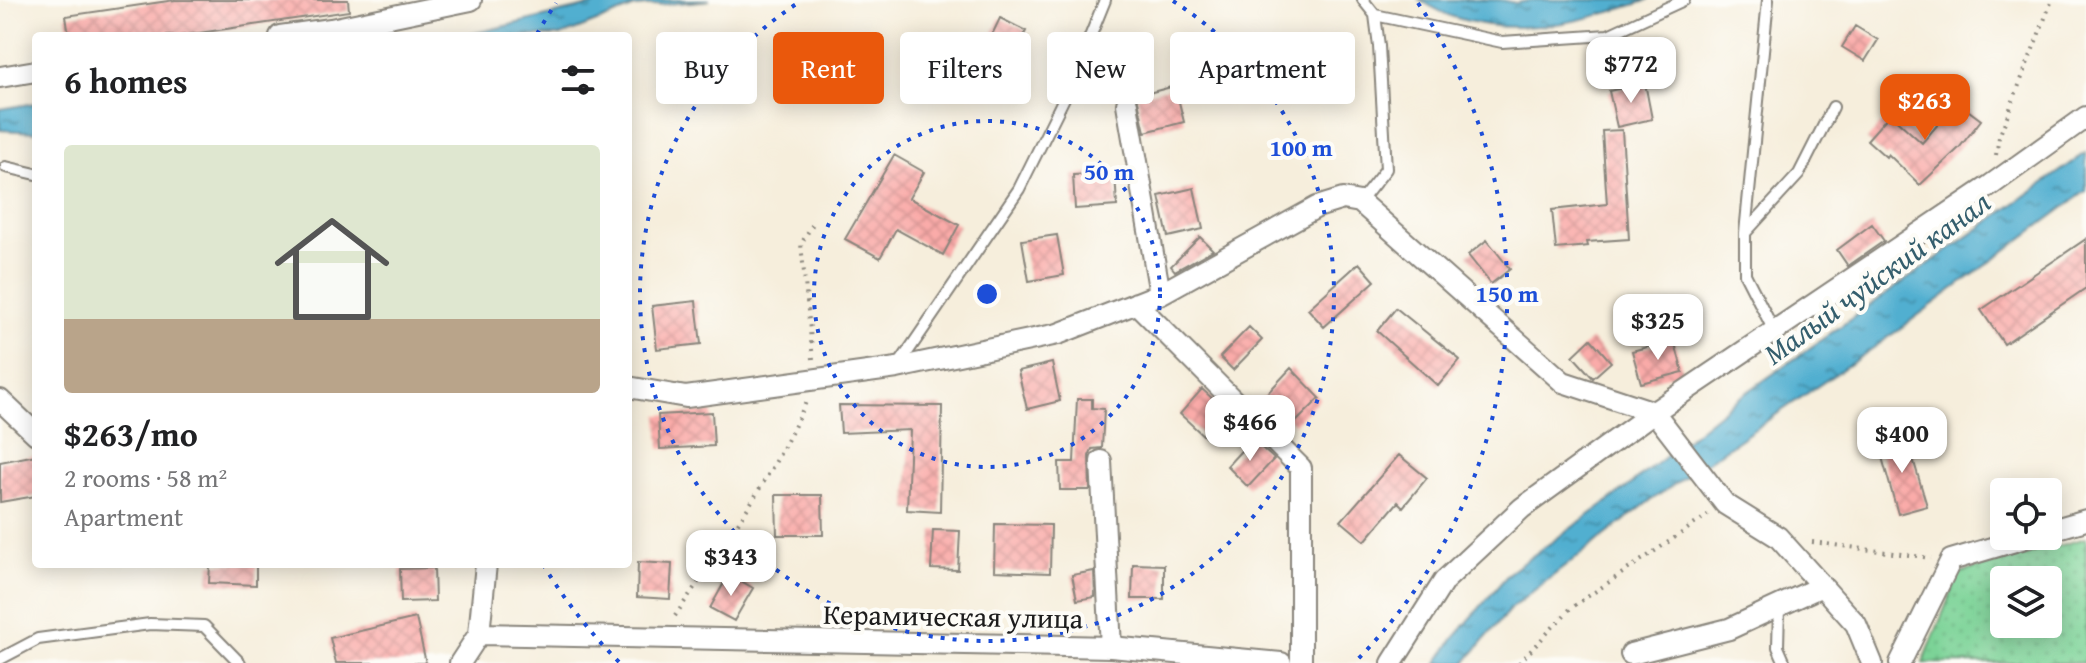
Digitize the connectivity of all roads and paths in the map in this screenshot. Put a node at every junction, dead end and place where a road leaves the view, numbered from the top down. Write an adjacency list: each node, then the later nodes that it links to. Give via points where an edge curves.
1 (471, 0): 8 (street)
2 (1105, 0): 23 (lane, via 1019,189)
3 (1363, 0): 7 (lane)
4 (1684, 0): 7 (lane, via 1608,35 1502,42)
5 (1768, 0): 19 (lane)
6 (2052, 0): 16 (path, via 1999,137)
7 (1375, 15): 17 (lane, via 1386,169)
8 (309, 32)
9 (32, 72): 10 (street)
10 (0, 77)
11 (1127, 104): 20 (street)
12 (1833, 107): 19 (lane, via 1799,174)
13 (2086, 117): 16 (street)
14 (6, 167): 15 (lane)
15 (32, 173)
16 (1991, 185): 22 (street)
17 (1360, 202): 20 (street, via 1343,199 1317,207); 27 (street, via 1563,382)
18 (814, 222): 24 (path, via 801,244)
19 (1745, 233): 22 (lane, via 1745,274)
20 (1160, 294): 21 (street)
21 (1136, 303): 23 (street, via 1058,334); 47 (street, via 1301,468)
22 (1774, 331): 27 (street)
23 (897, 368): 24 (street)
24 (816, 379): 25 (street, via 686,397); 40 (path, via 791,436)
25 (632, 388)
26 (0, 400): 28 (street)
27 (1654, 412): 30 (street); 48 (street, via 1522,508 1444,581)
28 (32, 430)
29 (1101, 461): 41 (street)
30 (1720, 497): 33 (street); 49 (path, via 1571,608)
31 (2086, 520): 32 (street)
32 (2062, 527)
33 (1778, 537): 35 (path); 37 (street)
34 (1990, 548): 35 (street)
35 (1951, 560): 52 (street)
36 (486, 568): 39 (street)
37 (1822, 586): 38 (street); 51 (street, via 1856,624)
38 (1779, 606): 42 (street, via 1729,629); 50 (lane, via 1778,647)
39 (479, 634): 40 (street, Керамическая улица); 45 (street)
40 (659, 638): 41 (street, Керамическая улица)
41 (1111, 647): 46 (street, Керамическая улица)
42 (1631, 654)
43 (0, 659): 44 (lane, via 38,639 150,624 204,626)
44 (240, 663)
45 (460, 663)
46 (1281, 663)
47 (1301, 663)
48 (1392, 663)
49 (1519, 663)
50 (1785, 663)
51 (1872, 663)
52 (1900, 663)

